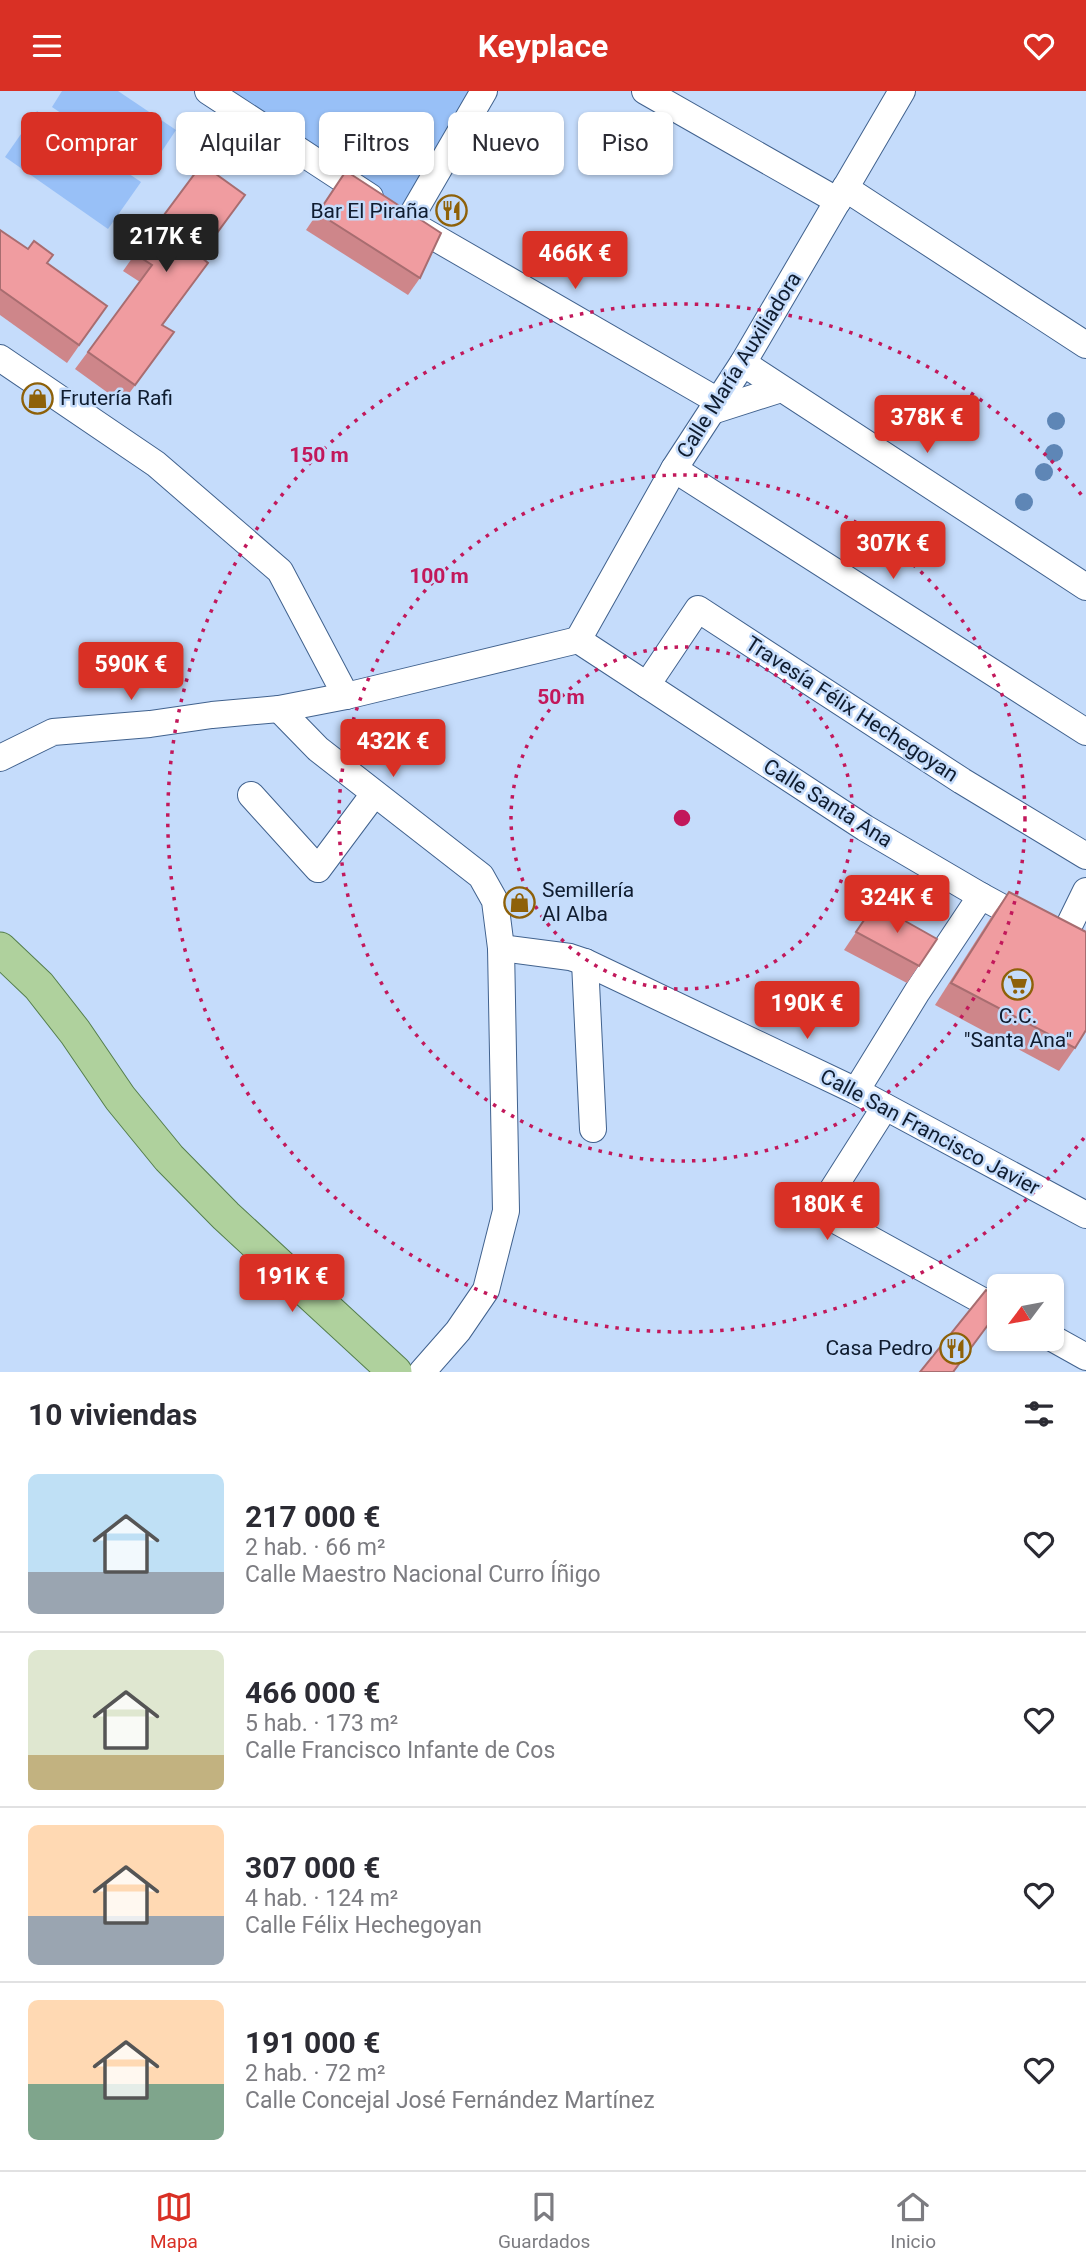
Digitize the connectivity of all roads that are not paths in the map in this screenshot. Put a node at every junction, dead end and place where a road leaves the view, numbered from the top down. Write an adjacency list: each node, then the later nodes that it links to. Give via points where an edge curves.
1 (208, 91): 6 (street)
2 (484, 91): 6 (street)
3 (645, 91): 5 (street)
4 (902, 91): 5 (street, Calle María Auxiliadora)
5 (842, 195): 7 (street); 9 (street, Calle María Auxiliadora)
6 (408, 222): 11 (street)
7 (1086, 345)
8 (0, 358): 16 (street, via 156,464 279,571)
9 (743, 363): 10 (street); 11 (street, Calle María Auxiliadora)
10 (781, 389): 11 (street); 13 (street)
11 (715, 406): 12 (street, Calle María Auxiliadora)
12 (674, 469): 14 (street, Calle María Auxiliadora); 18 (street)
13 (1086, 587)
14 (578, 640): 15 (street, Calle Santa Ana); 16 (street)
15 (647, 685): 22 (street, Travesía Félix Hechegoyan, via 698,608 962,781); 24 (street, Calle Santa Ana, via 865,828)
16 (346, 696): 17 (street)
17 (279, 709): 19 (street, via 53,732); 20 (street, via 318,749)
18 (1086, 732)
19 (0, 758)
20 (374, 794): 21 (street, via 318,869); 26 (street, via 481,876 495,901)
21 (251, 795)
22 (1086, 856)
23 (1086, 891): 25 (street)
24 (981, 896): 25 (street, Calle Santa Ana); 30 (street)
25 (1062, 940): 28 (street, Calle Santa Ana)
26 (501, 948): 29 (street, Calle San Francisco Javier); 38 (street, via 506,1211 486,1290)
27 (0, 949): 37 (main road, via 39,986 169,1158)
28 (1086, 953)
29 (585, 962): 30 (street, Calle San Francisco Javier); 32 (street)
30 (856, 1091): 31 (street, Calle San Francisco Javier)
31 (885, 1107): 33 (street, Calle San Francisco Javier); 34 (street, via 819,1211)
32 (593, 1129)
33 (1086, 1215)
34 (987, 1303)
35 (1064, 1345): 36 (street)
36 (1086, 1357)
37 (395, 1372)
38 (422, 1372)

